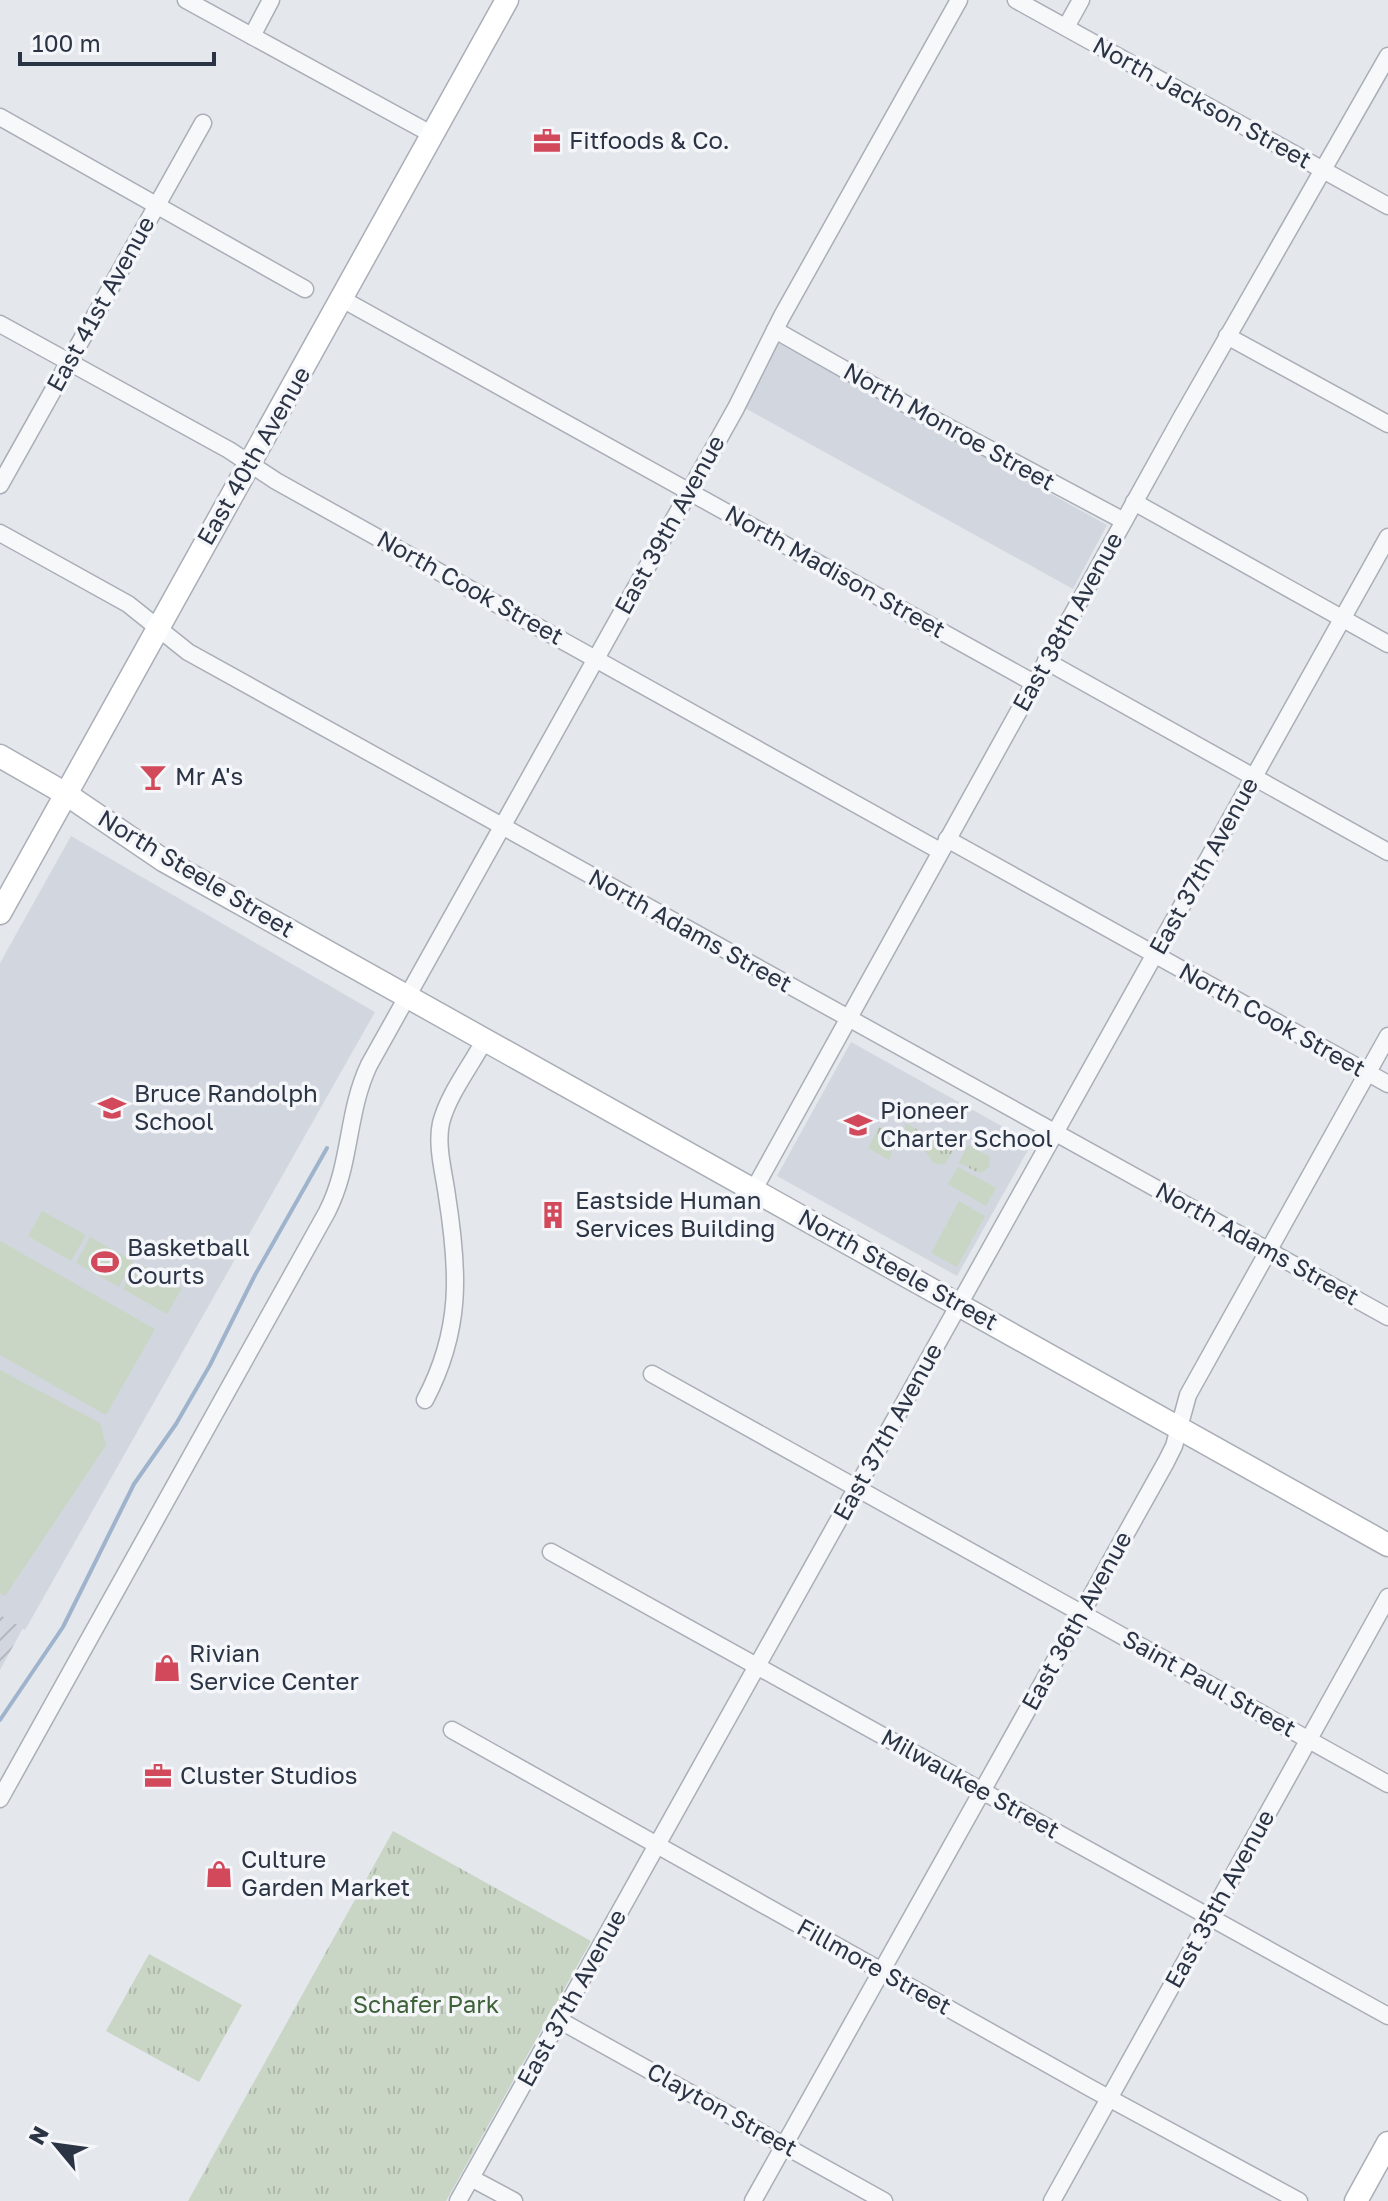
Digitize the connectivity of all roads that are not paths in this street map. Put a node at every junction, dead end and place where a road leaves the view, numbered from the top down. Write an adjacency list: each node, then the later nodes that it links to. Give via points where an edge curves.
1 (186, 0): 8 (street)
2 (271, 0): 8 (street)
3 (507, 0): 12 (street, East 40th Avenue)
4 (959, 0): 19 (street, East 39th Avenue)
5 (1016, 0): 7 (street, North Jackson Street)
6 (1081, 0): 7 (street)
7 (1066, 27): 13 (street, North Jackson Street)
8 (252, 36): 12 (street)
9 (1388, 56): 13 (street, East 38th Avenue)
10 (0, 117): 14 (street)
11 (203, 123): 14 (street, East 41st Avenue)
12 (433, 135): 17 (street, East 40th Avenue)
13 (1322, 170): 15 (street, North Jackson Street); 20 (street, East 38th Avenue)
14 (157, 205): 16 (street); 21 (street, East 41st Avenue)
15 (1388, 206)
16 (305, 289)
17 (342, 299): 23 (street, East 40th Avenue); 25 (street, North Madison Street)
18 (0, 324): 21 (street, North Cook Street)
19 (775, 330): 25 (street, East 39th Avenue); 27 (street, North Monroe Street)
20 (1227, 336): 22 (street); 26 (street, East 38th Avenue)
21 (69, 362): 23 (street, North Cook Street); 24 (street, East 41st Avenue)
22 (1388, 424)
23 (251, 465): 31 (street, East 40th Avenue); 33 (street, North Cook Street)
24 (0, 485)
25 (689, 491): 33 (street, East 39th Avenue); 35 (street, North Madison Street)
26 (1134, 502): 27 (street, East 38th Avenue); 30 (street)
27 (1124, 521): 34 (street, East 38th Avenue)
28 (0, 533): 31 (street, North Adams Street)
29 (1388, 537): 30 (street, East 37th Avenue)
30 (1343, 618): 32 (street); 37 (street, East 37th Avenue)
31 (158, 626): 38 (street, East 40th Avenue); 39 (street, North Adams Street, via 188,652)
32 (1388, 644)
33 (595, 658): 39 (street, East 39th Avenue); 40 (street, North Cook Street)
34 (1046, 661): 35 (street, East 38th Avenue); 37 (street)
35 (1034, 683): 40 (street, East 38th Avenue)
36 (0, 756): 38 (street, North Steele Street)
37 (1255, 777): 41 (street); 43 (street, East 37th Avenue)
38 (66, 794): 42 (street, East 40th Avenue); 44 (street, North Steele Street, via 163,860)
39 (501, 827): 44 (street, East 39th Avenue); 45 (street, North Adams Street)
40 (944, 845): 43 (street, North Cook Street); 45 (street, East 38th Avenue)
41 (1388, 852)
42 (0, 913)
43 (1154, 955): 48 (street, North Cook Street); 50 (street, East 37th Avenue)
44 (400, 993): 47 (street, North Steele Street); 68 (street, East 39th Avenue, via 358,1091 345,1165 327,1212)
45 (849, 1019): 50 (street, North Adams Street); 51 (street, East 38th Avenue)
46 (1388, 1036): 48 (street, East 36th Avenue)
47 (484, 1041): 51 (street, North Steele Street); 56 (street, via 441,1124 457,1287 446,1352)
48 (1368, 1073): 49 (street, North Cook Street); 52 (street, East 36th Avenue)
49 (1388, 1084)
50 (1055, 1132): 52 (street, North Adams Street); 53 (street, East 37th Avenue)
51 (753, 1191): 53 (street, North Steele Street)
52 (1270, 1251): 54 (street, North Adams Street); 57 (street, East 36th Avenue, via 1188,1395)
53 (959, 1304): 57 (street, North Steele Street); 58 (street, East 37th Avenue)
54 (1388, 1317)
55 (652, 1374): 58 (street, Saint Paul Street)
56 (425, 1400)
57 (1180, 1427): 59 (street, North Steele Street); 62 (street, East 36th Avenue, via 1166,1462)
58 (856, 1488): 62 (street, Saint Paul Street); 63 (street, East 37th Avenue)
59 (1388, 1545)
60 (551, 1552): 63 (street, Milwaukee Street)
61 (1388, 1597): 65 (street, East 35th Avenue)
62 (1081, 1613): 65 (street, Saint Paul Street); 67 (street, East 36th Avenue)
63 (757, 1666): 67 (street, Milwaukee Street); 69 (street, East 37th Avenue)
64 (452, 1730): 69 (street, Fillmore Street)
65 (1308, 1740): 66 (street, Saint Paul Street); 70 (street, East 35th Avenue)
66 (1388, 1784)
67 (983, 1791): 70 (street, Milwaukee Street); 71 (street, East 36th Avenue)
68 (0, 1799)
69 (657, 1846): 71 (street, Fillmore Street); 73 (street, East 37th Avenue)
70 (1209, 1918): 72 (street, Milwaukee Street); 74 (street, East 35th Avenue)
71 (882, 1971): 74 (street, Fillmore Street); 76 (street, East 36th Avenue)
72 (1388, 2016)
73 (559, 2020): 76 (street, Clayton Street); 77 (street, East 37th Avenue)
74 (1109, 2098): 82 (street, East 35th Avenue); 83 (street, Fillmore Street)
75 (1388, 2143): 84 (street)
76 (784, 2145): 80 (street, East 36th Avenue); 81 (street, Clayton Street)
77 (471, 2178): 78 (street, East 37th Avenue); 79 (street)
78 (458, 2201)
79 (514, 2201)
80 (753, 2201)
81 (884, 2201)
82 (1052, 2201)
83 (1299, 2201)
84 (1356, 2201)

